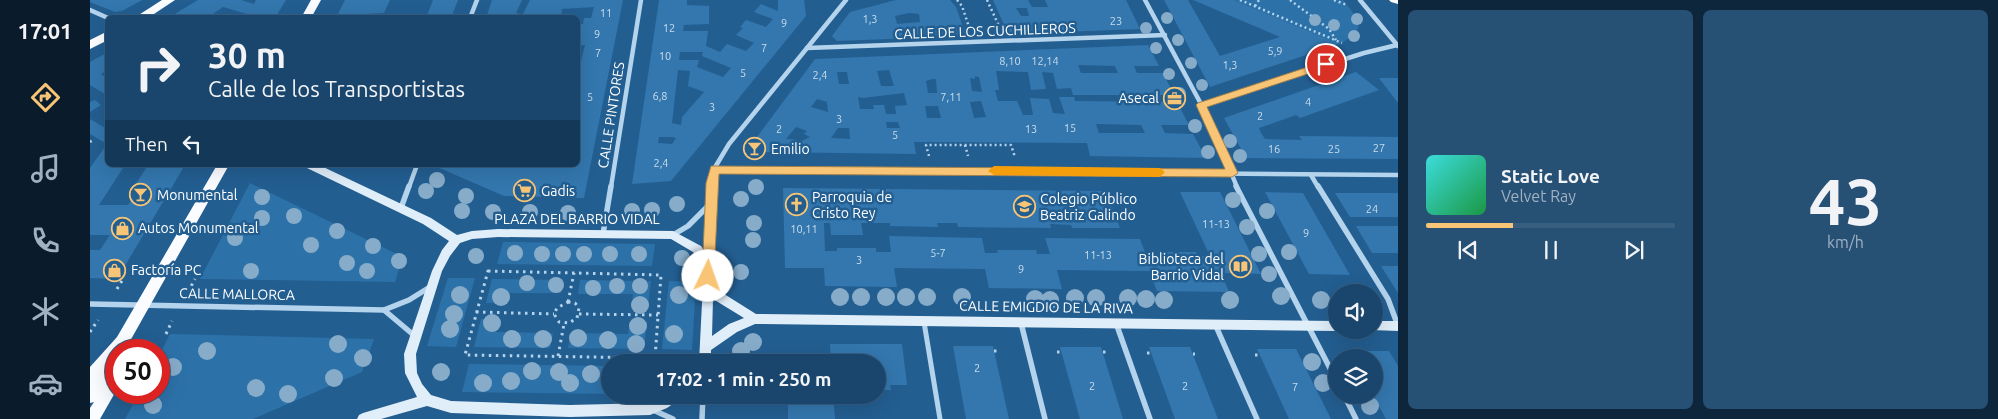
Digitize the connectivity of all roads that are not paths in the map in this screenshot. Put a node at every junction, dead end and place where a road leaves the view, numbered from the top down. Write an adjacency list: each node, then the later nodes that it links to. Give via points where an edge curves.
1 (170, 0): 11 (highway)
2 (316, 0): 12 (main road)
3 (477, 0): 13 (street)
4 (641, 0): 30 (street, CALLE PINTORES)
5 (846, 0): 19 (street)
6 (1145, 0): 15 (street)
7 (1360, 0): 18 (street)
8 (1394, 0): 9 (main road)
9 (1398, 1)
10 (90, 10): 14 (street)
11 (144, 15)
12 (308, 15)
13 (471, 15)
14 (105, 17)
15 (1164, 36): 19 (street, CALLE DE LOS CUCHILLEROS); 20 (street)
16 (105, 37): 17 (highway)
17 (90, 45)
18 (1397, 46): 20 (street, via 1364,53)
19 (807, 48): 24 (street, via 729,144)
20 (1201, 105): 25 (street)
21 (222, 167): 47 (main road)
22 (314, 167): 29 (main road)
23 (416, 167): 29 (street)
24 (714, 169): 25 (street); 28 (street)
25 (1232, 173): 26 (street); 43 (street)
26 (1311, 175): 27 (street); 46 (street, via 1388,299)
27 (1398, 175)
28 (711, 204): 31 (street, via 688,226); 33 (street)
29 (401, 208): 32 (main road)
30 (603, 234): 31 (main road, PLAZA DEL BARRIO VIDAL); 32 (main road, PLAZA DEL BARRIO VIDAL, via 498,233)
31 (673, 235): 33 (main road, PLAZA DEL BARRIO VIDAL, via 697,249)
32 (456, 240): 34 (main road, via 446,253)
33 (709, 263): 35 (main road)
34 (433, 285): 37 (street, CALLE MALLORCA, via 410,300); 48 (main road)
35 (708, 288): 38 (main road, CALLE EMIGDIO DE LA RIVA); 51 (main road)
36 (90, 304): 37 (street, CALLE MALLORCA)
37 (384, 310): 48 (street)
38 (755, 319): 39 (main road, CALLE EMIGDIO DE LA RIVA); 51 (main road, CALLE EMIGDIO DE LA RIVA, via 733,328)
39 (924, 321): 40 (main road, CALLE EMIGDIO DE LA RIVA); 68 (street)
40 (1021, 322): 41 (main road, CALLE EMIGDIO DE LA RIVA); 69 (street)
41 (1116, 323): 42 (main road, CALLE EMIGDIO DE LA RIVA); 70 (street)
42 (1215, 324): 43 (main road, CALLE EMIGDIO DE LA RIVA); 71 (street)
43 (1308, 325): 44 (main road, CALLE EMIGDIO DE LA RIVA); 53 (street)
44 (1328, 326)
45 (1383, 326): 46 (main road)
46 (1398, 326)
47 (126, 334): 49 (main road); 50 (main road); 55 (main road)
48 (416, 336): 58 (main road, via 410,354 411,373)
49 (123, 339)
50 (125, 339)
51 (707, 346): 52 (main road)
52 (706, 354)
53 (1328, 364)
54 (105, 369): 56 (main road)
55 (90, 378)
56 (90, 396)
57 (105, 396): 64 (main road)
58 (427, 400): 63 (main road, via 451,408); 65 (main road)
59 (663, 404): 62 (main road)
60 (703, 404): 67 (street)
61 (1348, 404): 72 (street)
62 (650, 409): 63 (main road); 66 (street)
63 (570, 415)
64 (92, 419)
65 (363, 419)
66 (673, 419)
67 (702, 419)
68 (940, 419)
69 (1045, 419)
70 (1150, 419)
71 (1257, 419)
72 (1356, 419)

